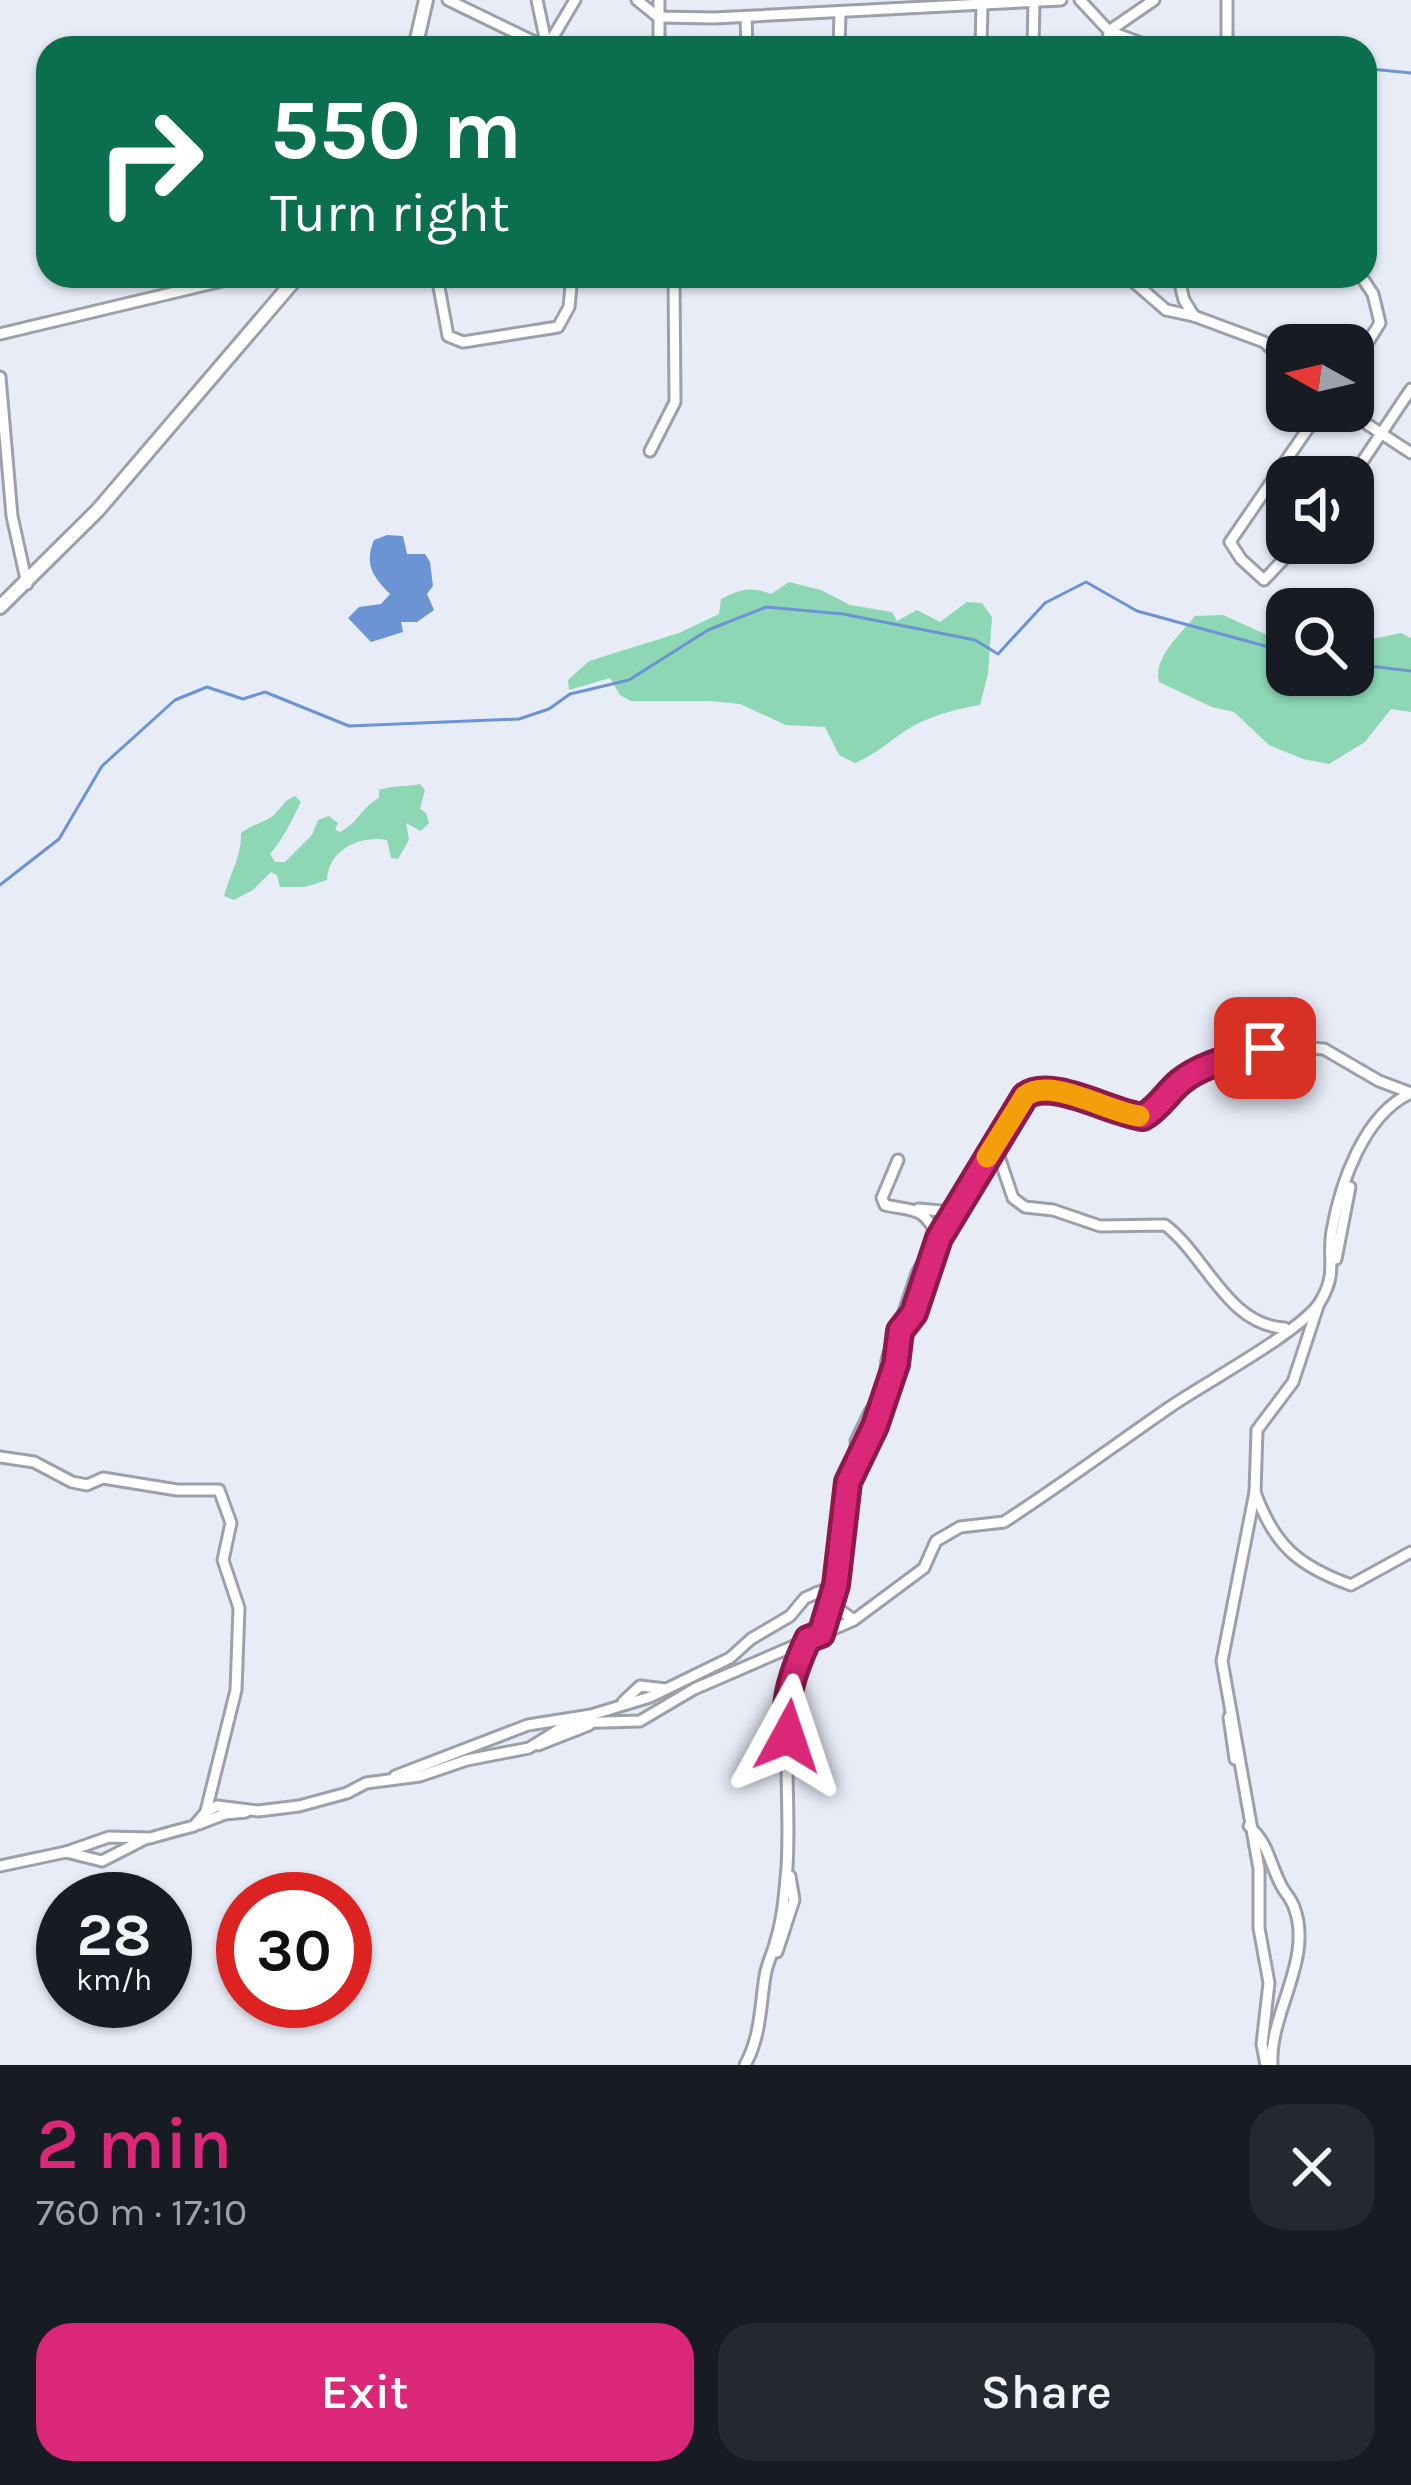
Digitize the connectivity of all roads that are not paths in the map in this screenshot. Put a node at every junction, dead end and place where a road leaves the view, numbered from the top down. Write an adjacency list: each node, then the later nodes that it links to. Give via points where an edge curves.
1 (426, 0): 18 (main road)
2 (448, 0): 19 (street)
3 (537, 0): 20 (street)
4 (575, 0): 21 (street)
5 (637, 0): 15 (street)
6 (659, 0): 15 (street)
7 (1061, 0): 11 (street)
8 (1080, 0): 17 (street)
9 (1154, 0): 17 (street)
10 (1228, 0): 29 (street)
11 (1034, 2): 12 (street); 26 (street)
12 (982, 5): 13 (street); 25 (street)
13 (860, 6): 14 (street)
14 (839, 13): 16 (street); 24 (street)
15 (658, 17): 16 (street); 22 (street)
16 (746, 17): 23 (street)
17 (1109, 31): 27 (street); 28 (street)
18 (418, 36)
19 (519, 36)
20 (544, 36)
21 (554, 36)
22 (658, 36)
23 (747, 36)
24 (839, 36)
25 (981, 36)
26 (1033, 36)
27 (1109, 36)
28 (1122, 36)
29 (1227, 36)
30 (193, 288): 40 (street)
31 (287, 288): 51 (main road)
32 (439, 288): 33 (street, via 448,336 464,342 558,327)
33 (571, 288)
34 (674, 288): 46 (street, via 675,402)
35 (1141, 288): 38 (street, via 1166,310)
36 (1182, 288): 38 (street)
37 (1369, 288): 39 (street, via 1380,323)
38 (1194, 316): 41 (street)
39 (1374, 333)
40 (0, 334)
41 (1266, 344)
42 (0, 376): 51 (street, via 12,516)
43 (1411, 389): 45 (street)
44 (1374, 427): 45 (street)
45 (1384, 433): 47 (street); 48 (street)
46 (650, 452)
47 (1411, 453)
48 (1367, 456)
49 (1266, 492): 50 (street, via 1230,542 1264,580)
50 (1279, 564)
51 (27, 584): 52 (main road)
52 (0, 607)
53 (995, 1145): 56 (street); 58 (street, via 1034,1089 1143,1117 1207,1067 1281,1046 1324,1049 1411,1093 1374,1122 1359,1154 1338,1204 1334,1270); 59 (street, via 1013,1198 1025,1207 1100,1226 1165,1225 1232,1303 1268,1327)
54 (898, 1160): 55 (street, via 882,1198)
55 (914, 1208): 56 (street); 57 (street)
56 (954, 1212): 57 (street)
57 (939, 1238): 63 (street, via 914,1313 890,1344 887,1389 848,1482)
58 (1318, 1306): 59 (street); 61 (street, via 1293,1382 1257,1430)
59 (1288, 1328): 66 (street, via 1004,1522 960,1527 936,1541 924,1568)
60 (0, 1457): 70 (street, via 87,1485 103,1478 219,1490 231,1523 223,1560 239,1607 236,1690)
61 (1255, 1492): 62 (street, via 1277,1541 1322,1574 1351,1585); 73 (street, via 1222,1661)
62 (1411, 1552)
63 (836, 1585): 64 (street); 65 (street)
64 (816, 1593): 65 (street); 69 (street, via 730,1658 665,1689 640,1686 621,1704 528,1725)
65 (831, 1606): 66 (street); 67 (street)
66 (854, 1620): 67 (street)
67 (821, 1634): 68 (street)
68 (808, 1639): 69 (street, via 640,1721 569,1723 529,1748); 77 (street, via 785,1720 794,1900)
69 (390, 1778): 71 (street)
70 (206, 1811): 71 (street); 72 (street)
71 (258, 1811): 72 (street)
72 (194, 1826): 74 (street)
73 (1249, 1826): 78 (street, via 1269,1983 1262,2044); 78 (street, via 1263,1838 1298,1919)
74 (150, 1838): 75 (street, via 126,1834); 75 (street, via 102,1861)
75 (66, 1852): 76 (street)
76 (0, 1866)
77 (743, 2065)
78 (1269, 2065)

